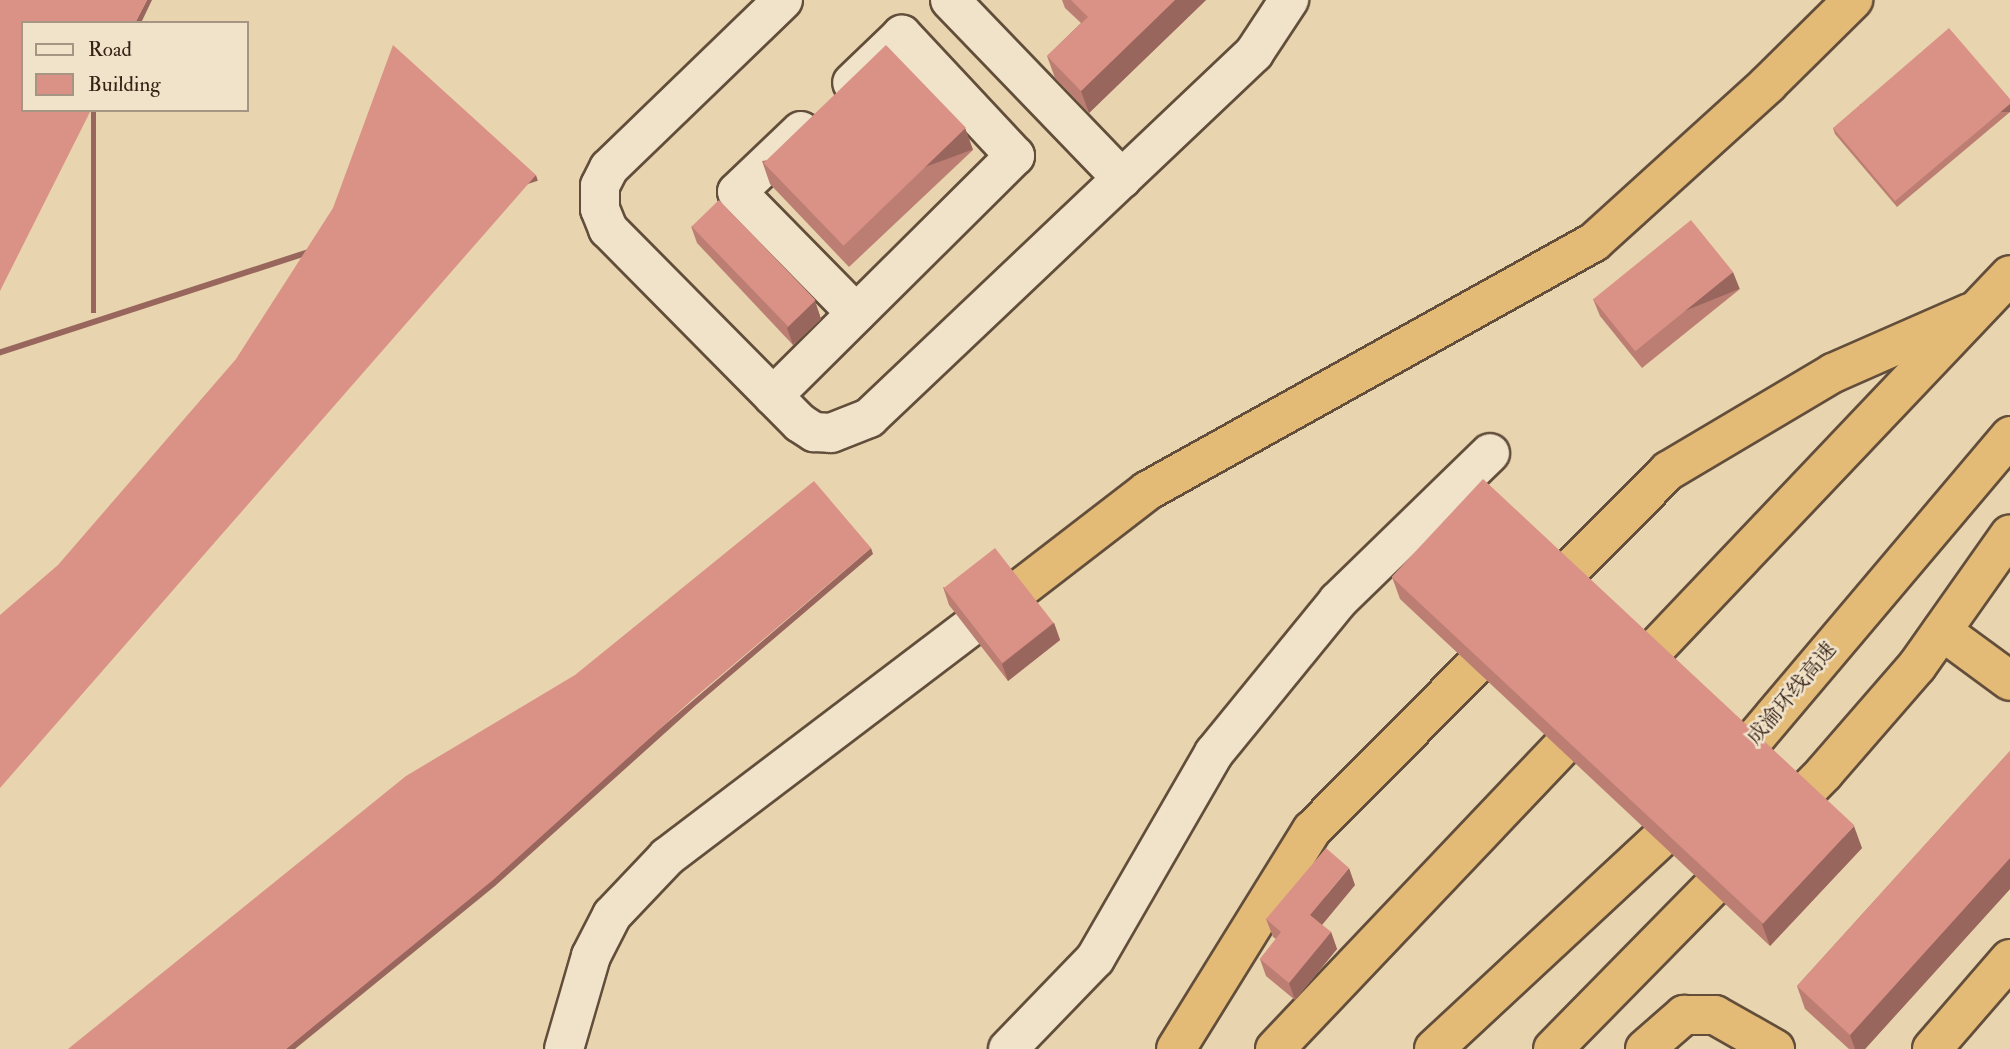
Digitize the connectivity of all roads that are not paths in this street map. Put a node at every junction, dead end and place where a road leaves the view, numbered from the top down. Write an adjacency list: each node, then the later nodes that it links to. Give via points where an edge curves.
1 (783, 0): 9 (street, via 609,168 600,186 600,209 608,229)
2 (950, 0): 5 (street)
3 (1289, 0): 5 (street, via 1254,53)
4 (1853, 0): 13 (highway, via 1594,242 1147,491)
5 (1122, 179): 9 (street, via 869,418 849,430 814,432)
6 (2010, 275): 8 (highway)
7 (856, 313): 7 (street, via 1015,156 902,35 737,192); 9 (street)
8 (1970, 313): 16 (highway, via 1833,373 1668,471 1312,830); 22 (highway)
9 (772, 396)
10 (2010, 436): 23 (highway, 成渝环线高速, via 1707,795)
11 (1490, 453): 19 (street, via 1338,601 1214,753 1095,959)
12 (2010, 534): 14 (highway)
13 (1007, 599): 18 (street, via 667,857 612,915 591,956)
14 (1942, 631): 15 (highway); 24 (highway, via 1824,773)
15 (2010, 681)
16 (1231, 956): 20 (highway); 21 (highway)
17 (2010, 959): 27 (highway)
18 (565, 1049)
19 (1008, 1049)
20 (1147, 1049)
21 (1176, 1049)
22 (1275, 1049)
23 (1434, 1049)
24 (1553, 1049)
25 (1645, 1049): 26 (highway, via 1684,1015 1715,1015)
26 (1775, 1049)
27 (1932, 1049)

